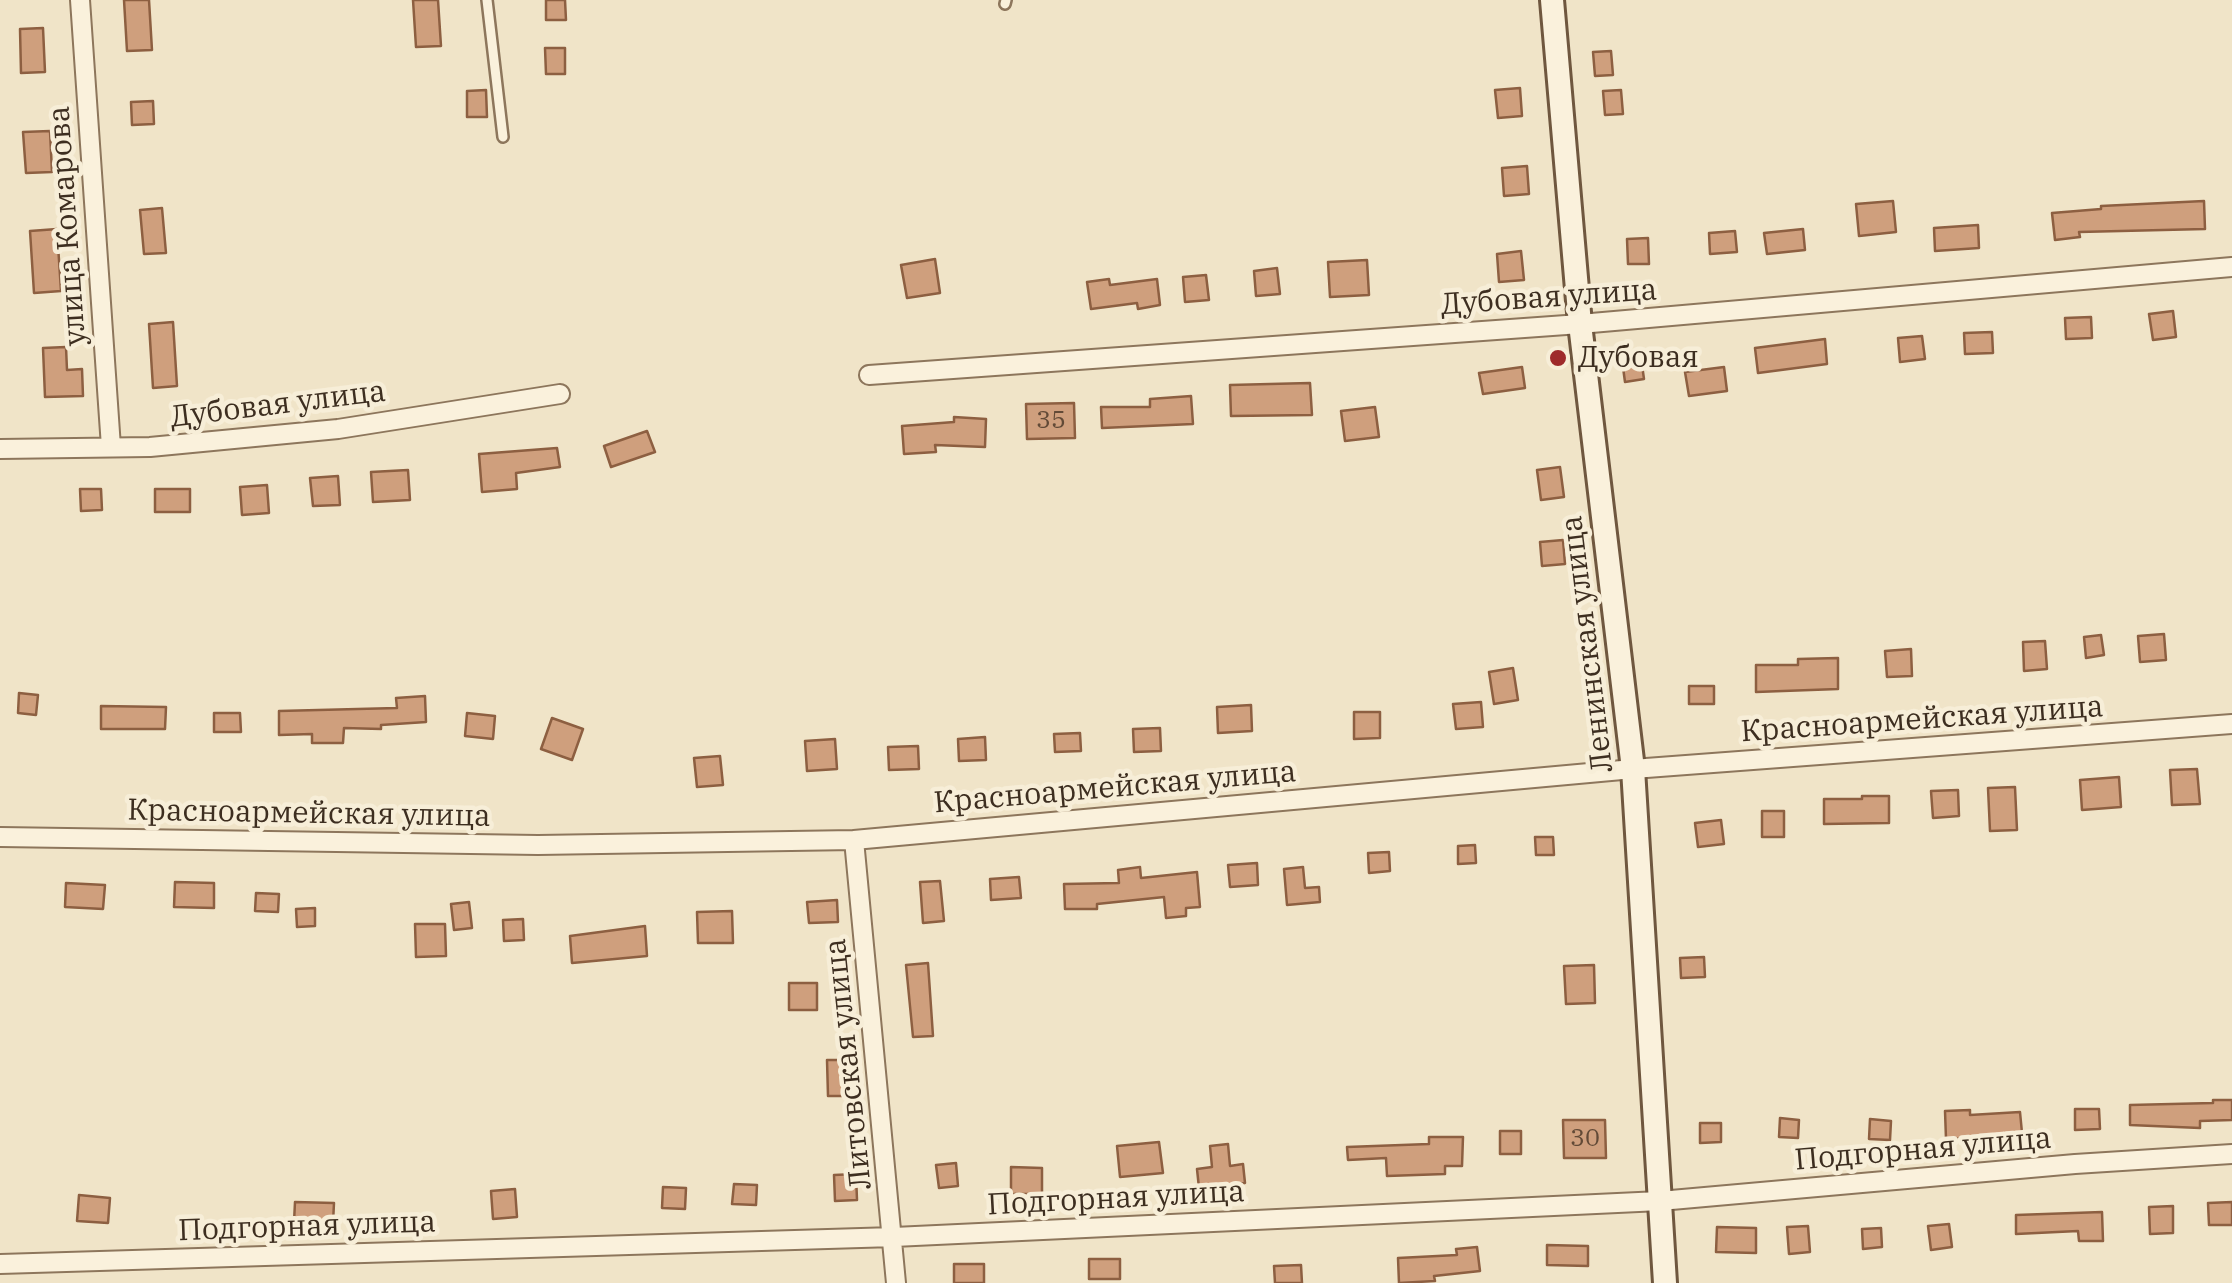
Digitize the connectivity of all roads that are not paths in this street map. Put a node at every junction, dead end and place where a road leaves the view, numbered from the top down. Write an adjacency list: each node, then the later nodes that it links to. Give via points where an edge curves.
1 (80, 0): 9 (street, улица Комарова)
2 (487, 0): 4 (lane)
3 (1552, 0): 6 (main road, Ленинская улица)
4 (504, 136)
5 (2232, 268): 6 (street, Дубовая улица)
6 (1580, 324): 7 (street, Дубовая улица); 12 (main road, Ленинская улица)
7 (870, 376)
8 (560, 394): 9 (street, Дубовая улица, via 338,429)
9 (111, 447): 10 (street, Дубовая улица)
10 (0, 449)
11 (2232, 724): 12 (street, Красноармейская улица)
12 (1633, 769): 14 (street, Красноармейская улица); 16 (main road, Ленинская улица)
13 (0, 837): 14 (street, Красноармейская улица, via 538,845)
14 (854, 840): 17 (street, Литовская улица)
15 (2232, 1154): 16 (street, Подгорная улица)
16 (1660, 1200): 17 (street, Подгорная улица); 20 (main road, Ленинская улица)
17 (894, 1237): 18 (street, Подгорная улица); 19 (street, Литовская улица)
18 (0, 1264)
19 (896, 1283)
20 (1666, 1283)

